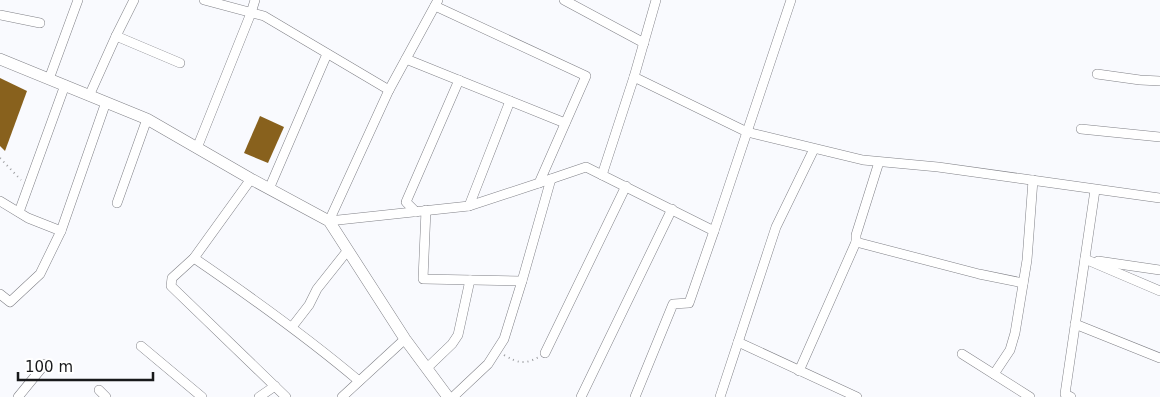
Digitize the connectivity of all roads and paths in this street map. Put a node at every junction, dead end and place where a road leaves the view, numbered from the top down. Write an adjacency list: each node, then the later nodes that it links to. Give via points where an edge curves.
1 (78, 0): 20 (street)
2 (134, 0): 12 (street)
3 (204, 0): 9 (street)
4 (255, 0): 9 (street)
5 (564, 0): 13 (street)
6 (656, 0): 13 (street)
7 (789, 1): 31 (street)
8 (437, 3): 16 (street); 29 (street, via 586,76)
9 (251, 13): 14 (street, via 264,16); 33 (street)
10 (0, 15): 11 (street)
11 (40, 23)
12 (116, 36): 17 (street); 25 (street)
13 (644, 43): 19 (street)
14 (327, 54): 24 (street); 44 (street)
15 (0, 59): 20 (street)
16 (406, 59): 21 (street); 24 (street)
17 (180, 63)
18 (1097, 74): 22 (street)
19 (634, 76): 31 (street); 37 (street)
20 (49, 79): 23 (street)
21 (460, 80): 26 (street); 53 (street, via 406,202)
22 (1160, 80)
23 (65, 86): 25 (street); 42 (street)
24 (389, 90): 54 (street)
25 (89, 96): 27 (street)
26 (510, 100): 29 (street); 49 (street)
27 (106, 102): 28 (street); 56 (street)
28 (147, 119): 33 (street); 48 (street)
29 (566, 123): 41 (street)
30 (1081, 129): 32 (street)
31 (748, 132): 34 (street); 55 (street)
32 (1160, 138)
33 (198, 148): 38 (street)
34 (814, 149): 36 (street); 70 (street, via 776,226)
35 (0, 158): 42 (path)
36 (878, 162): 40 (street); 57 (street)
37 (602, 174): 39 (street, via 586,167); 43 (street)
38 (251, 179): 44 (street); 59 (street)
39 (551, 179): 41 (street); 63 (street)
40 (1033, 180): 45 (street); 64 (street)
41 (539, 182): 49 (street)
42 (29, 184): 52 (street)
43 (626, 186): 50 (street); 73 (street)
44 (269, 189): 54 (street)
45 (1095, 190): 46 (street); 60 (street)
46 (1160, 198)
47 (0, 201): 52 (street)
48 (117, 203)
49 (469, 206): 51 (street)
50 (672, 209): 55 (street); 92 (street)
51 (426, 210): 53 (street); 62 (street, via 423,279)
52 (19, 212): 56 (street)
53 (416, 212): 54 (street)
54 (329, 221): 58 (street)
55 (714, 230): 93 (street, via 689,303 672,304)
56 (61, 231): 66 (street, via 40,274 10,302)
57 (856, 242): 64 (street); 78 (street)
58 (348, 250): 68 (street); 69 (street)
59 (194, 258): 68 (street); 81 (street, via 172,278 171,286)
60 (1085, 260): 61 (street); 65 (street); 67 (street)
61 (1160, 270)
62 (470, 280): 63 (street); 77 (street, via 458,335)
63 (522, 281): 72 (street, via 504,339)
64 (1023, 283): 79 (street, via 1010,350)
65 (1160, 291)
66 (0, 294)
67 (1075, 324): 75 (street); 83 (street)
68 (292, 327): 80 (street)
69 (405, 339): 77 (street); 80 (street)
70 (738, 342): 78 (street); 94 (street)
71 (141, 346): 86 (street)
72 (497, 350): 73 (path, via 516,362 529,362); 91 (street, via 488,364)
73 (545, 354)
74 (962, 354): 79 (street)
75 (1160, 358)
76 (45, 364): 84 (street)
77 (427, 368): 90 (street)
78 (799, 370): 95 (street)
79 (994, 374): 96 (street)
80 (360, 381): 89 (street)
81 (275, 386): 87 (street); 88 (street)
82 (98, 390): 85 (street)
83 (1066, 396)
84 (18, 397)
85 (106, 397)
86 (202, 397)
87 (259, 397)
88 (286, 397)
89 (342, 397)
90 (448, 397)
91 (453, 397)
92 (581, 397)
93 (635, 397)
94 (720, 397)
95 (857, 397)
96 (1030, 397)

